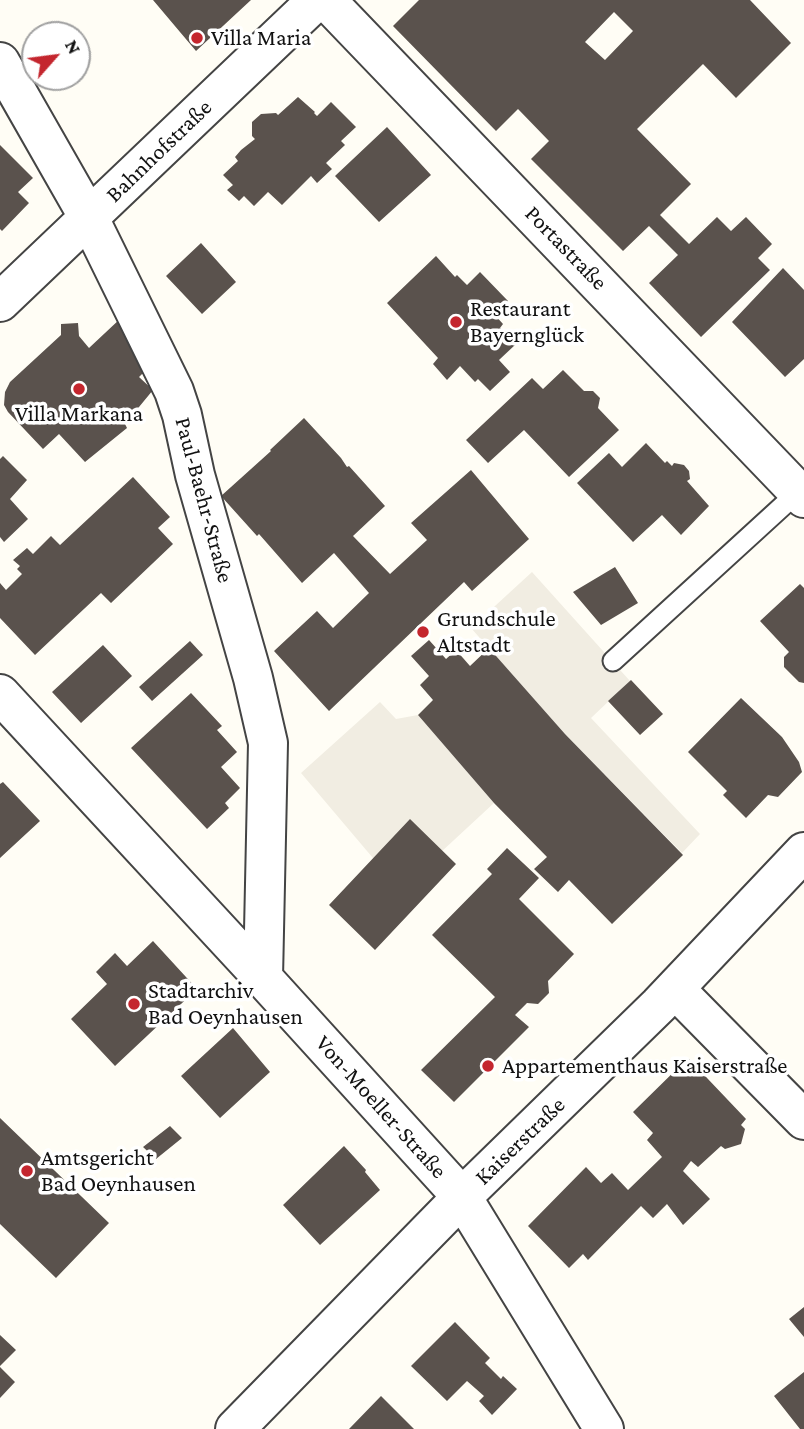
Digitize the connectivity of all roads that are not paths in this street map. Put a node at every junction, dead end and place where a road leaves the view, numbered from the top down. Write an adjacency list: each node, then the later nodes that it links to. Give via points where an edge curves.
1 (317, 0): 4 (street, Bahnhofstraße)
2 (326, 0): 6 (street, Portastraße)
3 (0, 62): 4 (street, Paul-Baehr-Straße)
4 (89, 218): 5 (street, Bahnhofstraße); 10 (street, Paul-Baehr-Straße, via 174,391 268,743)
5 (2, 295)
6 (801, 495): 7 (lane)
7 (612, 661)
8 (0, 694): 10 (street, Von-Moeller-Straße)
9 (804, 852): 11 (street, Kaiserstraße)
10 (263, 978): 13 (street, Von-Moeller-Straße)
11 (675, 989): 12 (street); 13 (street, Kaiserstraße)
12 (804, 1120)
13 (462, 1197): 14 (street, Kaiserstraße); 15 (street, Von-Moeller-Straße)
14 (235, 1429)
15 (604, 1429)

